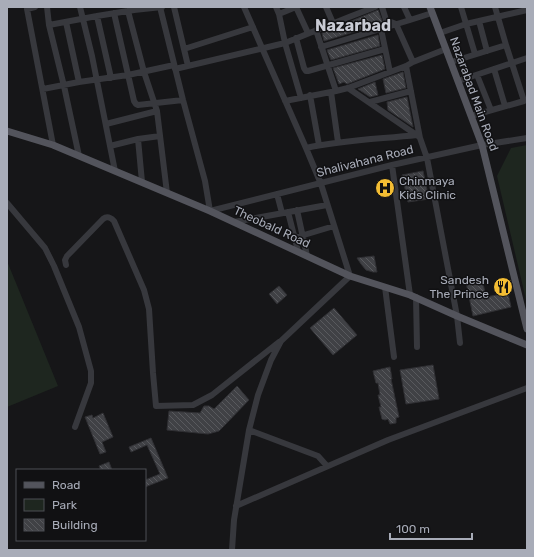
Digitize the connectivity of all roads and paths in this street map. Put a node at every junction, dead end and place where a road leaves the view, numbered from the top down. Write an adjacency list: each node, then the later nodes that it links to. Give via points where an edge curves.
1 (35, 7): 67 (street, via 27,9)
2 (46, 7): 32 (street)
3 (80, 7): 25 (street)
4 (163, 7): 15 (street)
5 (174, 7): 43 (street)
6 (244, 7): 33 (street)
7 (276, 7): 21 (street)
8 (326, 7): 29 (street)
9 (375, 7): 29 (street)
10 (382, 7): 30 (street, via 386,20)
11 (404, 7): 26 (street)
12 (461, 7): 31 (street)
13 (496, 7): 24 (street)
14 (507, 7): 22 (street)
15 (156, 8): 17 (street); 55 (street)
16 (293, 8): 21 (street); 36 (street)
17 (132, 9): 20 (street); 57 (street)
18 (431, 10): 26 (street); 37 (main road, Nazarabad Main Road)
19 (527, 10): 22 (street)
20 (114, 13): 23 (street); 59 (street)
21 (280, 14): 39 (street)
22 (509, 14): 24 (street)
23 (97, 16): 25 (street); 61 (street)
24 (498, 17): 27 (street); 40 (street)
25 (83, 19): 28 (street); 62 (street)
26 (410, 20): 30 (street)
27 (479, 21): 31 (street); 46 (street)
28 (66, 22): 32 (street); 64 (street)
29 (333, 23): 35 (street)
30 (396, 24): 34 (street); 49 (street)
31 (466, 24): 37 (street); 47 (street)
32 (49, 25): 65 (street)
33 (253, 27): 41 (street); 43 (street)
34 (381, 29): 42 (street); 44 (street)
35 (316, 30): 36 (street); 42 (street)
36 (308, 33): 38 (street)
37 (440, 33): 45 (main road, Nazarabad Main Road)
38 (296, 38): 39 (street); 53 (street, via 306,71)
39 (285, 43): 41 (street); 71 (street)
40 (506, 46): 46 (street); 51 (street)
41 (261, 48): 52 (street); 73 (street)
42 (322, 48): 53 (street)
43 (184, 49): 52 (street)
44 (385, 49): 53 (street); 58 (street)
45 (446, 49): 49 (street); 50 (main road, Nazarabad Main Road)
46 (487, 51): 47 (street)
47 (475, 54): 50 (street)
48 (527, 58): 51 (street)
49 (413, 62): 54 (street)
50 (451, 62): 63 (main road, Nazarabad Main Road)
51 (512, 63): 56 (street); 74 (street)
52 (188, 66): 55 (street)
53 (328, 66): 69 (street)
54 (406, 66): 58 (street); 68 (street)
55 (174, 67): 57 (street); 72 (street)
56 (494, 69): 60 (street); 77 (street)
57 (144, 72): 59 (street); 75 (street)
58 (390, 72): 66 (street)
59 (128, 75): 61 (street); 75 (street, via 136,104)
60 (477, 75): 63 (street); 78 (street)
61 (111, 78): 62 (street)
62 (97, 79): 64 (street); 81 (street)
63 (458, 81): 80 (main road, Nazarabad Main Road)
64 (79, 82): 65 (street)
65 (64, 86): 67 (street); 93 (street)
66 (348, 88): 69 (street); 76 (street)
67 (42, 89): 88 (street)
68 (411, 91): 76 (street); 84 (street)
69 (334, 92): 70 (street); 87 (street)
70 (310, 96): 71 (street); 89 (street)
71 (301, 98): 73 (street)
72 (183, 100): 75 (street); 104 (street, via 205,181)
73 (285, 101): 92 (street)
74 (525, 101): 77 (street)
75 (154, 102): 79 (street)
76 (370, 102): 84 (street)
77 (505, 106): 78 (street)
78 (491, 110): 80 (street)
79 (156, 111): 81 (street); 83 (street)
80 (471, 116): 90 (main road, Nazarabad Main Road)
81 (106, 124): 91 (street)
82 (7, 131): 88 (main road, Theobald Road)
83 (160, 136): 86 (street); 99 (street)
84 (419, 136): 87 (street); 94 (street)
85 (527, 138): 90 (street, Shalivahana Road)
86 (138, 139): 91 (street); 97 (street)
87 (338, 142): 89 (street)
88 (53, 145): 93 (main road, Theobald Road)
89 (319, 145): 92 (street)
90 (482, 145): 94 (street, Shalivahana Road); 117 (main road, Nazarabad Main Road)
91 (110, 146): 96 (street)
92 (306, 148): 98 (street)
93 (79, 156): 96 (main road, Theobald Road)
94 (427, 158): 95 (street, Shalivahana Road); 116 (street)
95 (392, 165): 98 (street, Shalivahana Road); 115 (street)
96 (116, 171): 97 (main road, Theobald Road)
97 (142, 182): 99 (main road, Theobald Road)
98 (321, 184): 100 (street, Shalivahana Road); 102 (street)
99 (167, 193): 104 (main road, Theobald Road)
100 (277, 194): 104 (street, Shalivahana Road); 105 (street)
101 (7, 203): 124 (street, via 45,248 79,327 91,383)
102 (327, 205): 103 (street); 107 (street)
103 (297, 210): 105 (street); 108 (street)
104 (210, 211): 106 (main road, Theobald Road)
105 (285, 213): 106 (street); 109 (street)
106 (234, 222): 110 (main road, Theobald Road)
107 (334, 226): 108 (street); 113 (street)
108 (302, 235): 109 (street); 111 (street)
109 (294, 238): 110 (street)
110 (298, 251): 111 (main road, Theobald Road)
111 (307, 256): 113 (main road, Theobald Road)
112 (66, 265): 118 (street, via 66,256 102,219 106,217 114,221 150,309 156,406 193,405 212,395)
113 (350, 276): 114 (main road, Theobald Road); 118 (street)
114 (385, 287): 115 (main road, Theobald Road); 122 (street)
115 (413, 296): 116 (main road, Theobald Road); 121 (street)
116 (458, 316): 119 (street); 120 (main road, Theobald Road)
117 (527, 329)
118 (281, 341): 125 (street, via 268,367)
119 (460, 343)
120 (527, 344)
121 (418, 347)
122 (394, 357)
123 (527, 388): 126 (street, via 388,440)
124 (75, 427)
125 (249, 430): 126 (street, via 318,456); 127 (street)
126 (327, 466): 127 (street)
127 (236, 506): 128 (street)
128 (232, 550)

